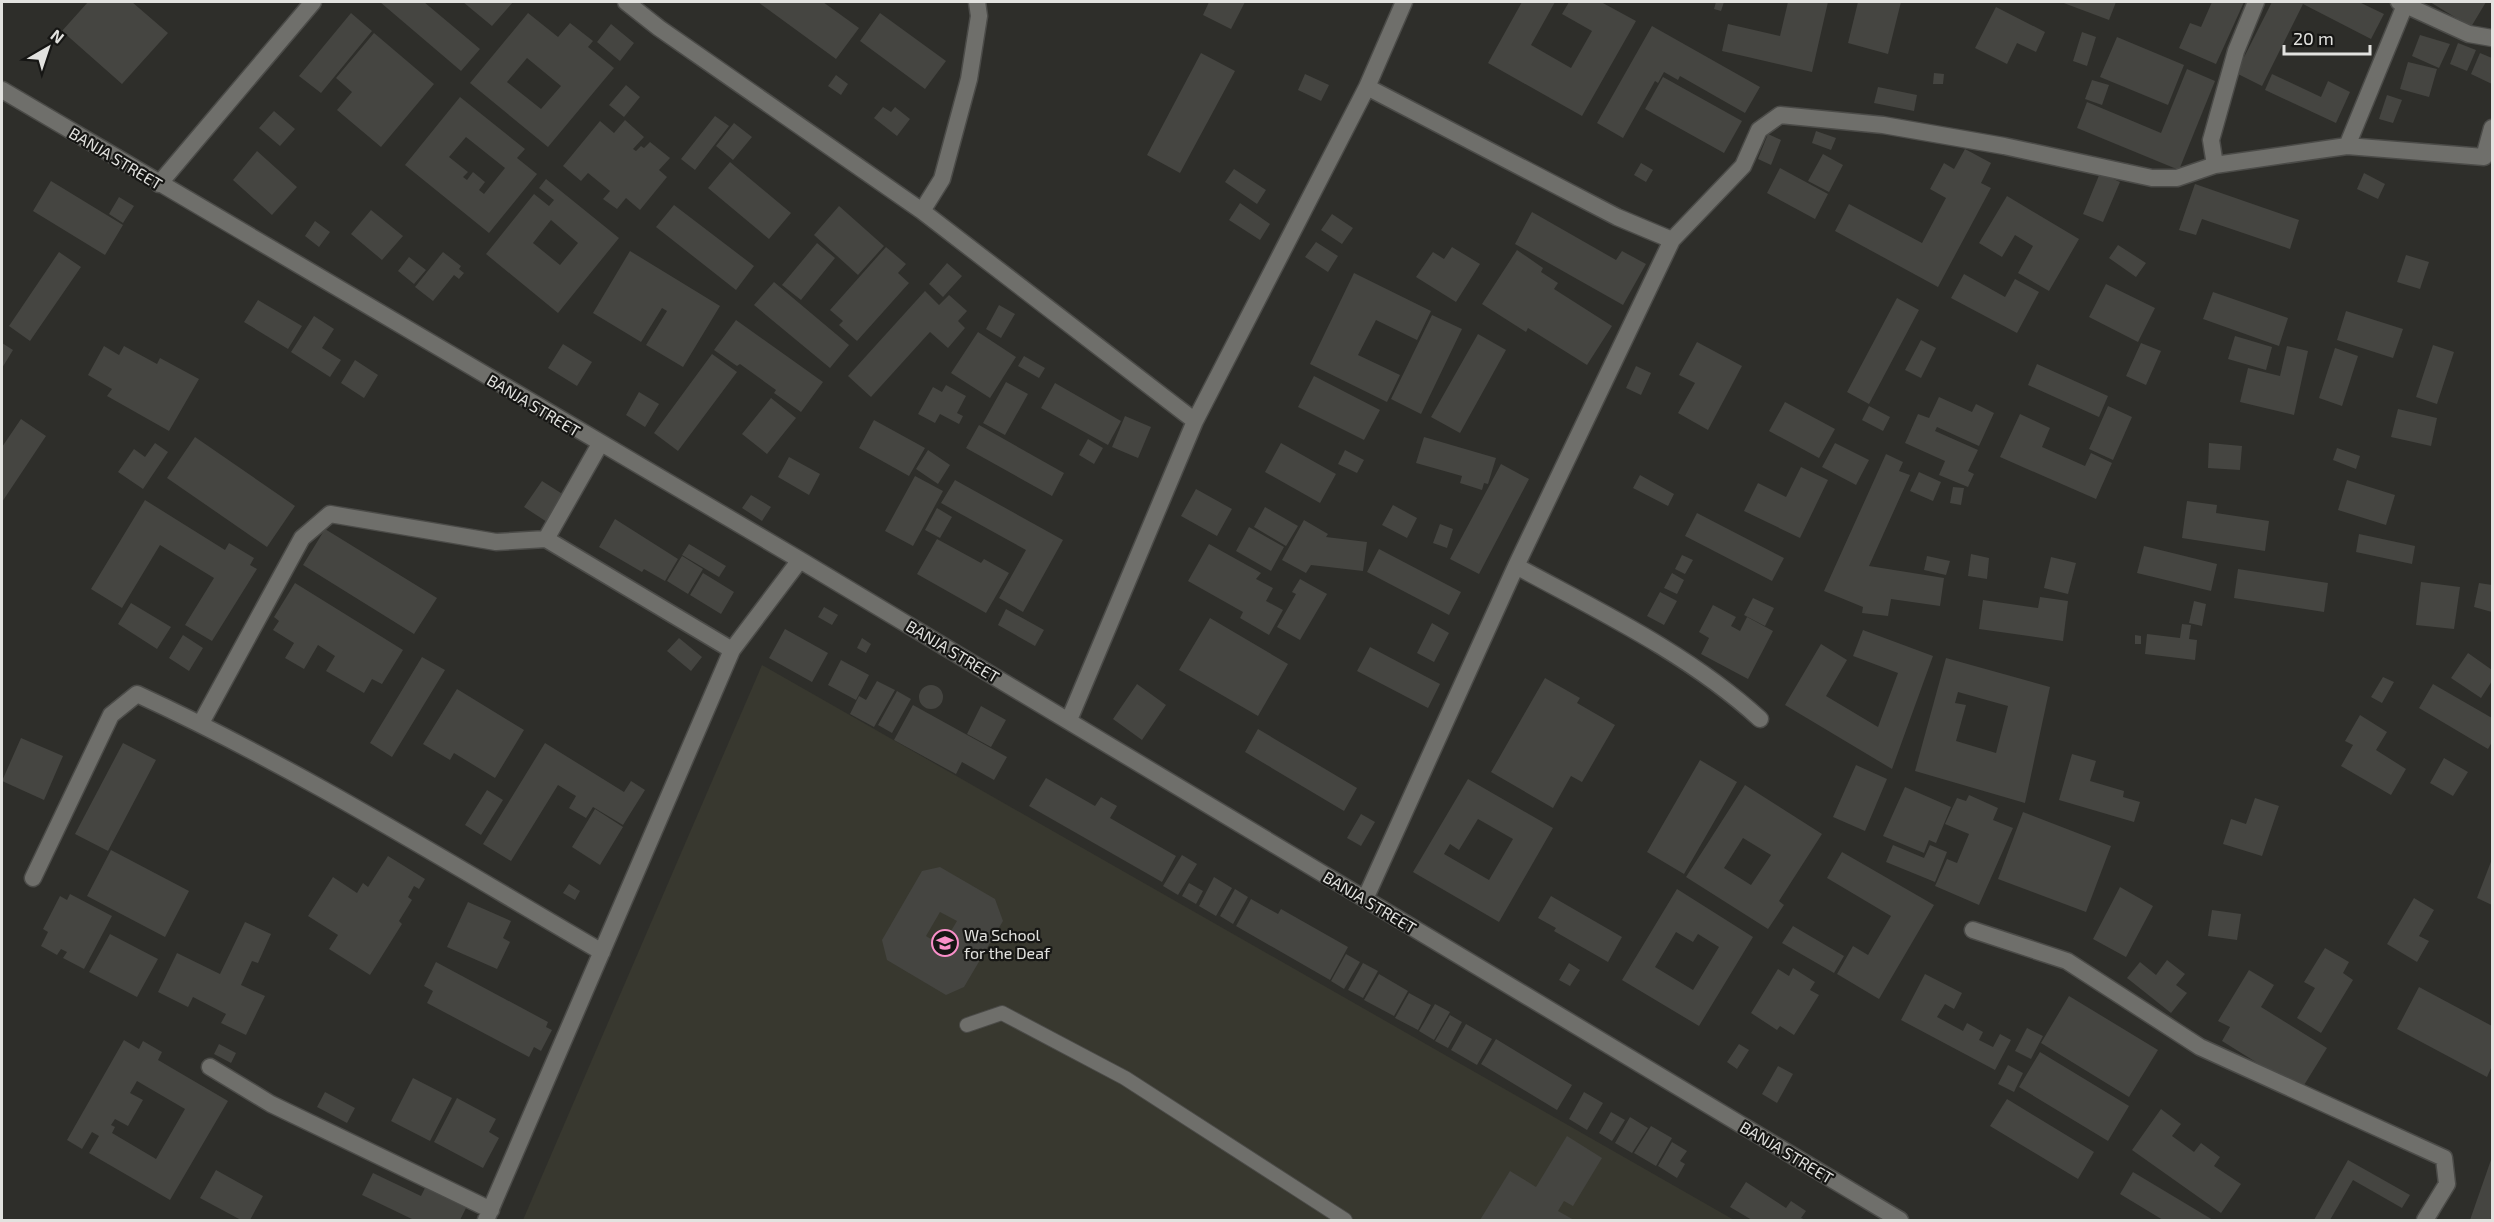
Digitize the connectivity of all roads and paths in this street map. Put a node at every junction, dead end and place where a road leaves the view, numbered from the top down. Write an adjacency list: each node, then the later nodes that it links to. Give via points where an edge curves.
1 (313, 2): 14 (street)
2 (626, 2): 15 (street)
3 (977, 2): 15 (street, via 979,16 969,79 942,179)
4 (1404, 2): 8 (street)
5 (2256, 2): 13 (street, via 2236,51 2211,140)
6 (2402, 3): 7 (street, via 2469,34); 11 (street)
7 (2493, 38)
8 (1367, 87): 16 (street, via 1617,217); 17 (street)
9 (2, 90): 14 (street, BANJA STREET)
10 (2493, 128): 12 (street)
11 (2347, 146): 12 (street); 13 (street)
12 (2488, 158)
13 (2215, 165): 16 (street, via 2177,178 2152,178 1883,125 1780,115 1759,130 1743,166)
14 (159, 184): 18 (street, BANJA STREET)
15 (922, 211): 17 (street)
16 (1672, 240): 21 (street)
17 (1195, 421): 24 (street)
18 (600, 444): 19 (street); 20 (street, BANJA STREET)
19 (546, 539): 22 (street); 25 (street, via 496,542 330,514 302,538)
20 (801, 560): 22 (street); 24 (street, BANJA STREET)
21 (1516, 566): 23 (street, via 1696,668); 27 (street)
22 (732, 650): 29 (street)
23 (1760, 719)
24 (1069, 720): 27 (street, BANJA STREET)
25 (201, 723): 26 (street, via 137,694 111,715); 29 (street)
26 (33, 878)
27 (1365, 899): 34 (street, BANJA STREET)
28 (1973, 930): 35 (street, via 2067,961 2200,1047 2444,1158 2447,1184)
29 (602, 951): 32 (street)
30 (967, 1024): 33 (lane, via 1002,1013 1125,1078)
31 (210, 1067): 32 (street, via 271,1104)
32 (489, 1215)
33 (1345, 1221)
34 (1900, 1221)
35 (2426, 1221)

